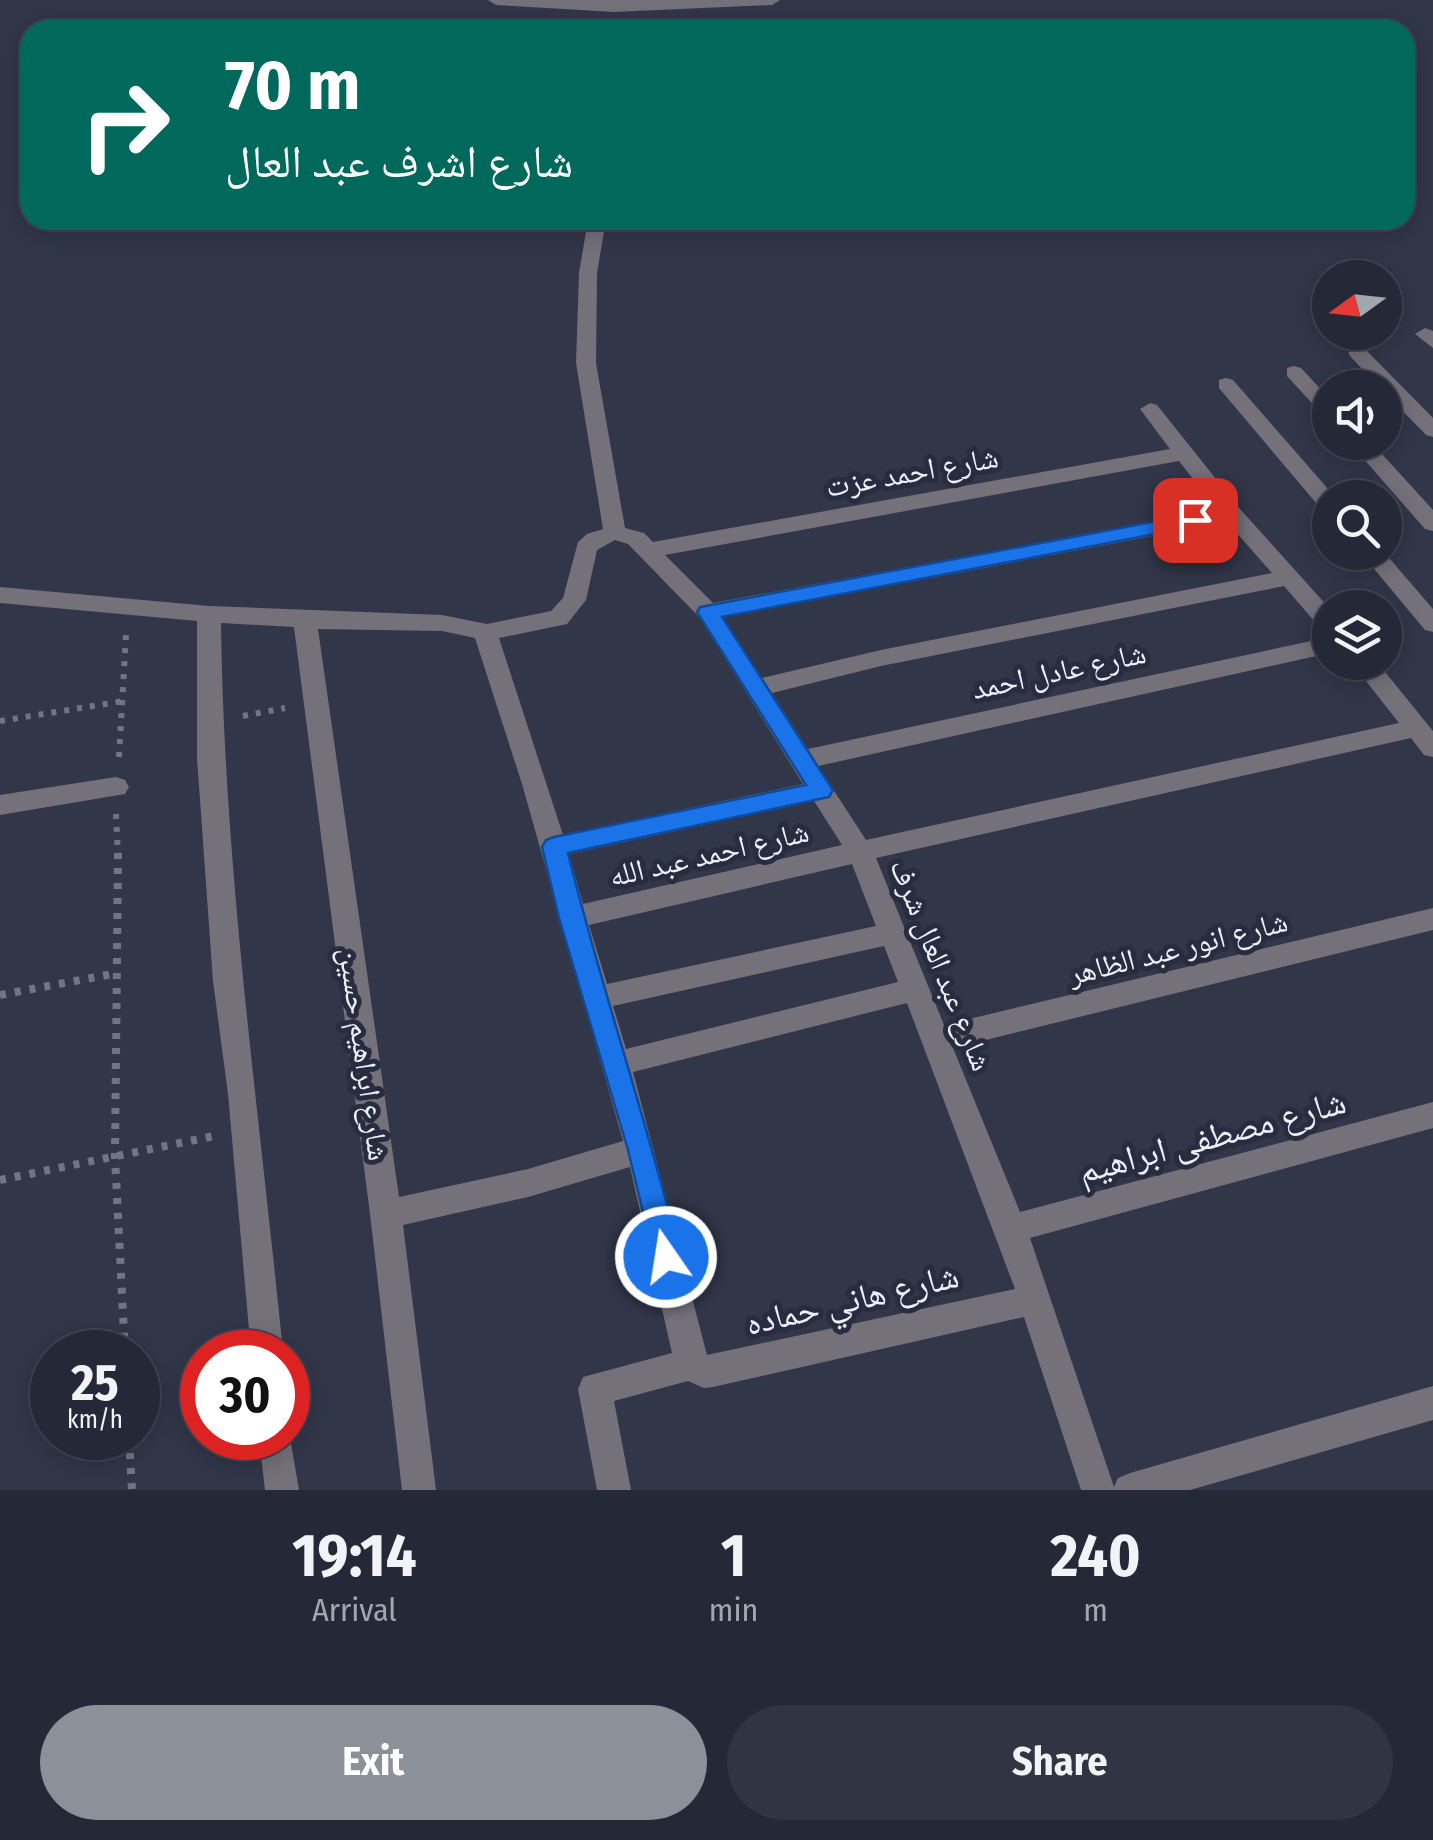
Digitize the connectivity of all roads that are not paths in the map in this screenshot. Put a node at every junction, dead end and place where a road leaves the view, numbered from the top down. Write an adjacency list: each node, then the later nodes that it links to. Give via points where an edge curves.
1 (496, 0): 3 (street)
2 (772, 0): 3 (street)
3 (614, 8): 4 (street)
4 (614, 20)
5 (595, 230): 17 (street, via 586,363)
6 (1358, 353): 11 (street)
7 (1294, 372): 9 (street)
8 (1226, 384): 14 (street)
9 (1312, 392)
10 (1150, 410): 12 (street)
11 (1433, 430)
12 (1185, 454): 15 (street); 18 (street, شارع احمد عزت)
13 (1375, 460): 16 (street)
14 (1312, 484)
15 (1232, 514): 20 (street); 23 (street)
16 (1433, 524)
17 (614, 533): 18 (street, شارع عبد العال شرف); 27 (street, via 586,546 574,600 559,618)
18 (650, 550): 23 (street, شارع عبد العال شرف)
19 (1386, 570): 26 (street)
20 (1287, 578): 22 (street); 30 (street)
21 (0, 595): 24 (street)
22 (1312, 605)
23 (708, 612): 30 (street, شارع عبد العال شرف)
24 (210, 614): 25 (street); 50 (street, via 210,758 227,981)
25 (305, 620): 27 (street, via 442,624); 47 (street, شارع ابراهيم حسين)
26 (1433, 624)
27 (485, 633): 36 (street)
28 (1312, 649): 32 (street, شارع عادل احمد)
29 (1378, 680): 31 (street)
30 (756, 688): 32 (street, شارع عبد العال شرف)
31 (1425, 738): 37 (street, شارع احمد عبد الله, via 1018,814)
32 (802, 760): 34 (street, شارع عبد العال شرف)
33 (116, 787): 35 (street)
34 (821, 790): 36 (street); 37 (street, شارع عبد العال شرف)
35 (0, 805)
36 (554, 847): 38 (street)
37 (861, 854): 38 (street, شارع احمد عبد الله); 40 (street, شارع عبد العال شرف)
38 (571, 918): 42 (street)
39 (1433, 920): 43 (street, شارع انور عبد الظاهر)
40 (893, 932): 41 (street, شارع عبد العال شرف); 42 (street)
41 (917, 989): 43 (street, شارع عبد العال شرف); 44 (street)
42 (595, 998): 44 (street)
43 (938, 1039): 48 (street, شارع عبد العال شرف)
44 (616, 1064): 46 (street)
45 (1433, 1116): 48 (street, شارع مصطفى ابراهيم)
46 (642, 1150): 47 (street); 51 (street)
47 (386, 1214): 55 (street, شارع ابراهيم حسين)
48 (1010, 1229): 49 (street, شارع عبد العال شرف)
49 (1033, 1300): 51 (street, شارع هاني حماده, via 713,1372); 57 (street, شارع عبد العال شرف)
50 (265, 1330)
51 (691, 1364): 56 (street, شارع هاني حماده, via 595,1389)
52 (1433, 1403): 58 (street)
53 (279, 1460): 54 (street)
54 (282, 1490)
55 (419, 1490)
56 (614, 1490)
57 (1098, 1490)
58 (1130, 1490)

